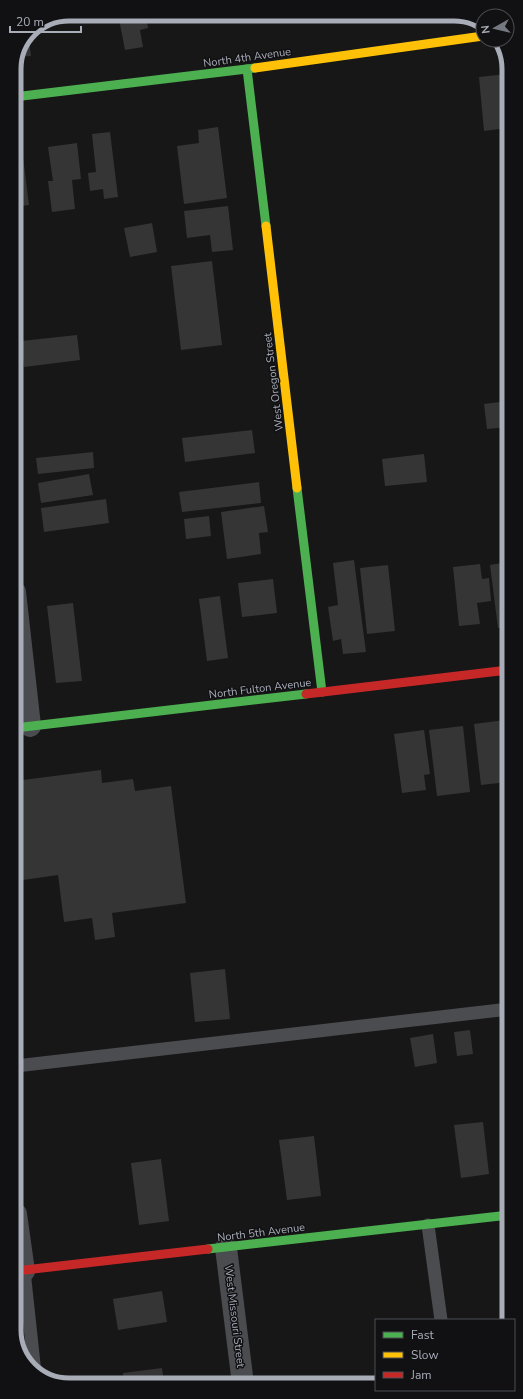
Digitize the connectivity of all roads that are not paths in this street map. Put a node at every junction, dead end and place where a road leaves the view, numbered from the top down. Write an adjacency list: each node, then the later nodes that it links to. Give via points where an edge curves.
1 (475, 37): 2 (street, North 4th Avenue)
2 (247, 69): 3 (street, North 4th Avenue); 5 (street, West Oregon Street)
3 (21, 96)
4 (502, 671): 5 (street, North Fulton Avenue)
5 (322, 692): 7 (street, North Fulton Avenue)
6 (21, 708): 7 (street)
7 (22, 727)
8 (502, 1011): 9 (lane)
9 (21, 1065)
10 (502, 1216): 11 (street, North 5th Avenue)
11 (428, 1225): 12 (street, North 5th Avenue); 15 (lane)
12 (226, 1248): 13 (street, North 5th Avenue); 17 (street, West Missouri Street)
13 (21, 1271)
14 (21, 1277): 16 (lane)
15 (441, 1319)
16 (35, 1364)
17 (242, 1378)

